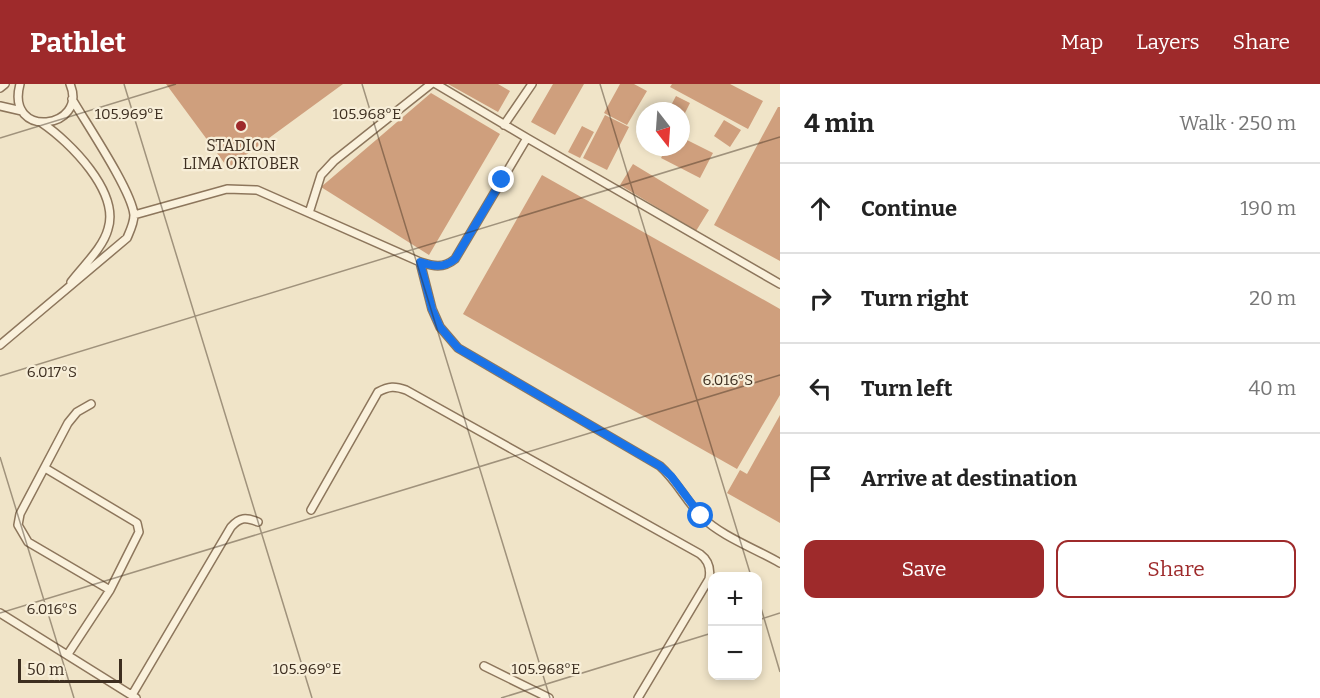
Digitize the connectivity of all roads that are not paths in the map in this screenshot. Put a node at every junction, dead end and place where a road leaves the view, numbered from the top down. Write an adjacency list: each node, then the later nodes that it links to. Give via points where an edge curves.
1 (5, 84): 7 (lane)
2 (20, 84): 10 (lane, via 17,94)
3 (70, 84): 8 (lane)
4 (431, 84): 14 (lane, via 327,168)
5 (436, 84): 12 (lane)
6 (532, 84): 12 (lane)
7 (0, 88)
8 (72, 99): 11 (lane, via 63,116); 15 (lane, via 124,189)
9 (0, 106): 10 (lane)
10 (22, 111): 11 (lane)
11 (42, 123): 18 (lane, via 64,139 81,159 108,200 111,214 103,241)
12 (504, 125): 13 (lane)
13 (527, 138): 16 (lane, via 455,259 439,266); 17 (lane)
14 (309, 213): 15 (lane, via 257,190 241,188); 16 (lane)
15 (134, 215): 18 (lane, via 127,238)
16 (420, 262): 24 (lane, via 432,309 440,327 458,348 660,466 712,525)
17 (780, 284)
18 (60, 296): 19 (lane)
19 (0, 345)
20 (92, 404): 21 (lane, via 70,419)
21 (45, 468): 25 (lane, via 18,519 20,531 28,542); 25 (lane, via 137,523 139,532)
22 (311, 510): 31 (lane, via 378,392 395,386 700,554 710,568 709,579)
23 (258, 522): 29 (lane, via 239,519 231,527)
24 (780, 563)
25 (110, 590): 27 (lane)
26 (0, 613): 27 (lane)
27 (68, 654): 29 (lane)
28 (484, 666): 30 (lane)
29 (134, 697)
30 (549, 698)
31 (638, 698)

